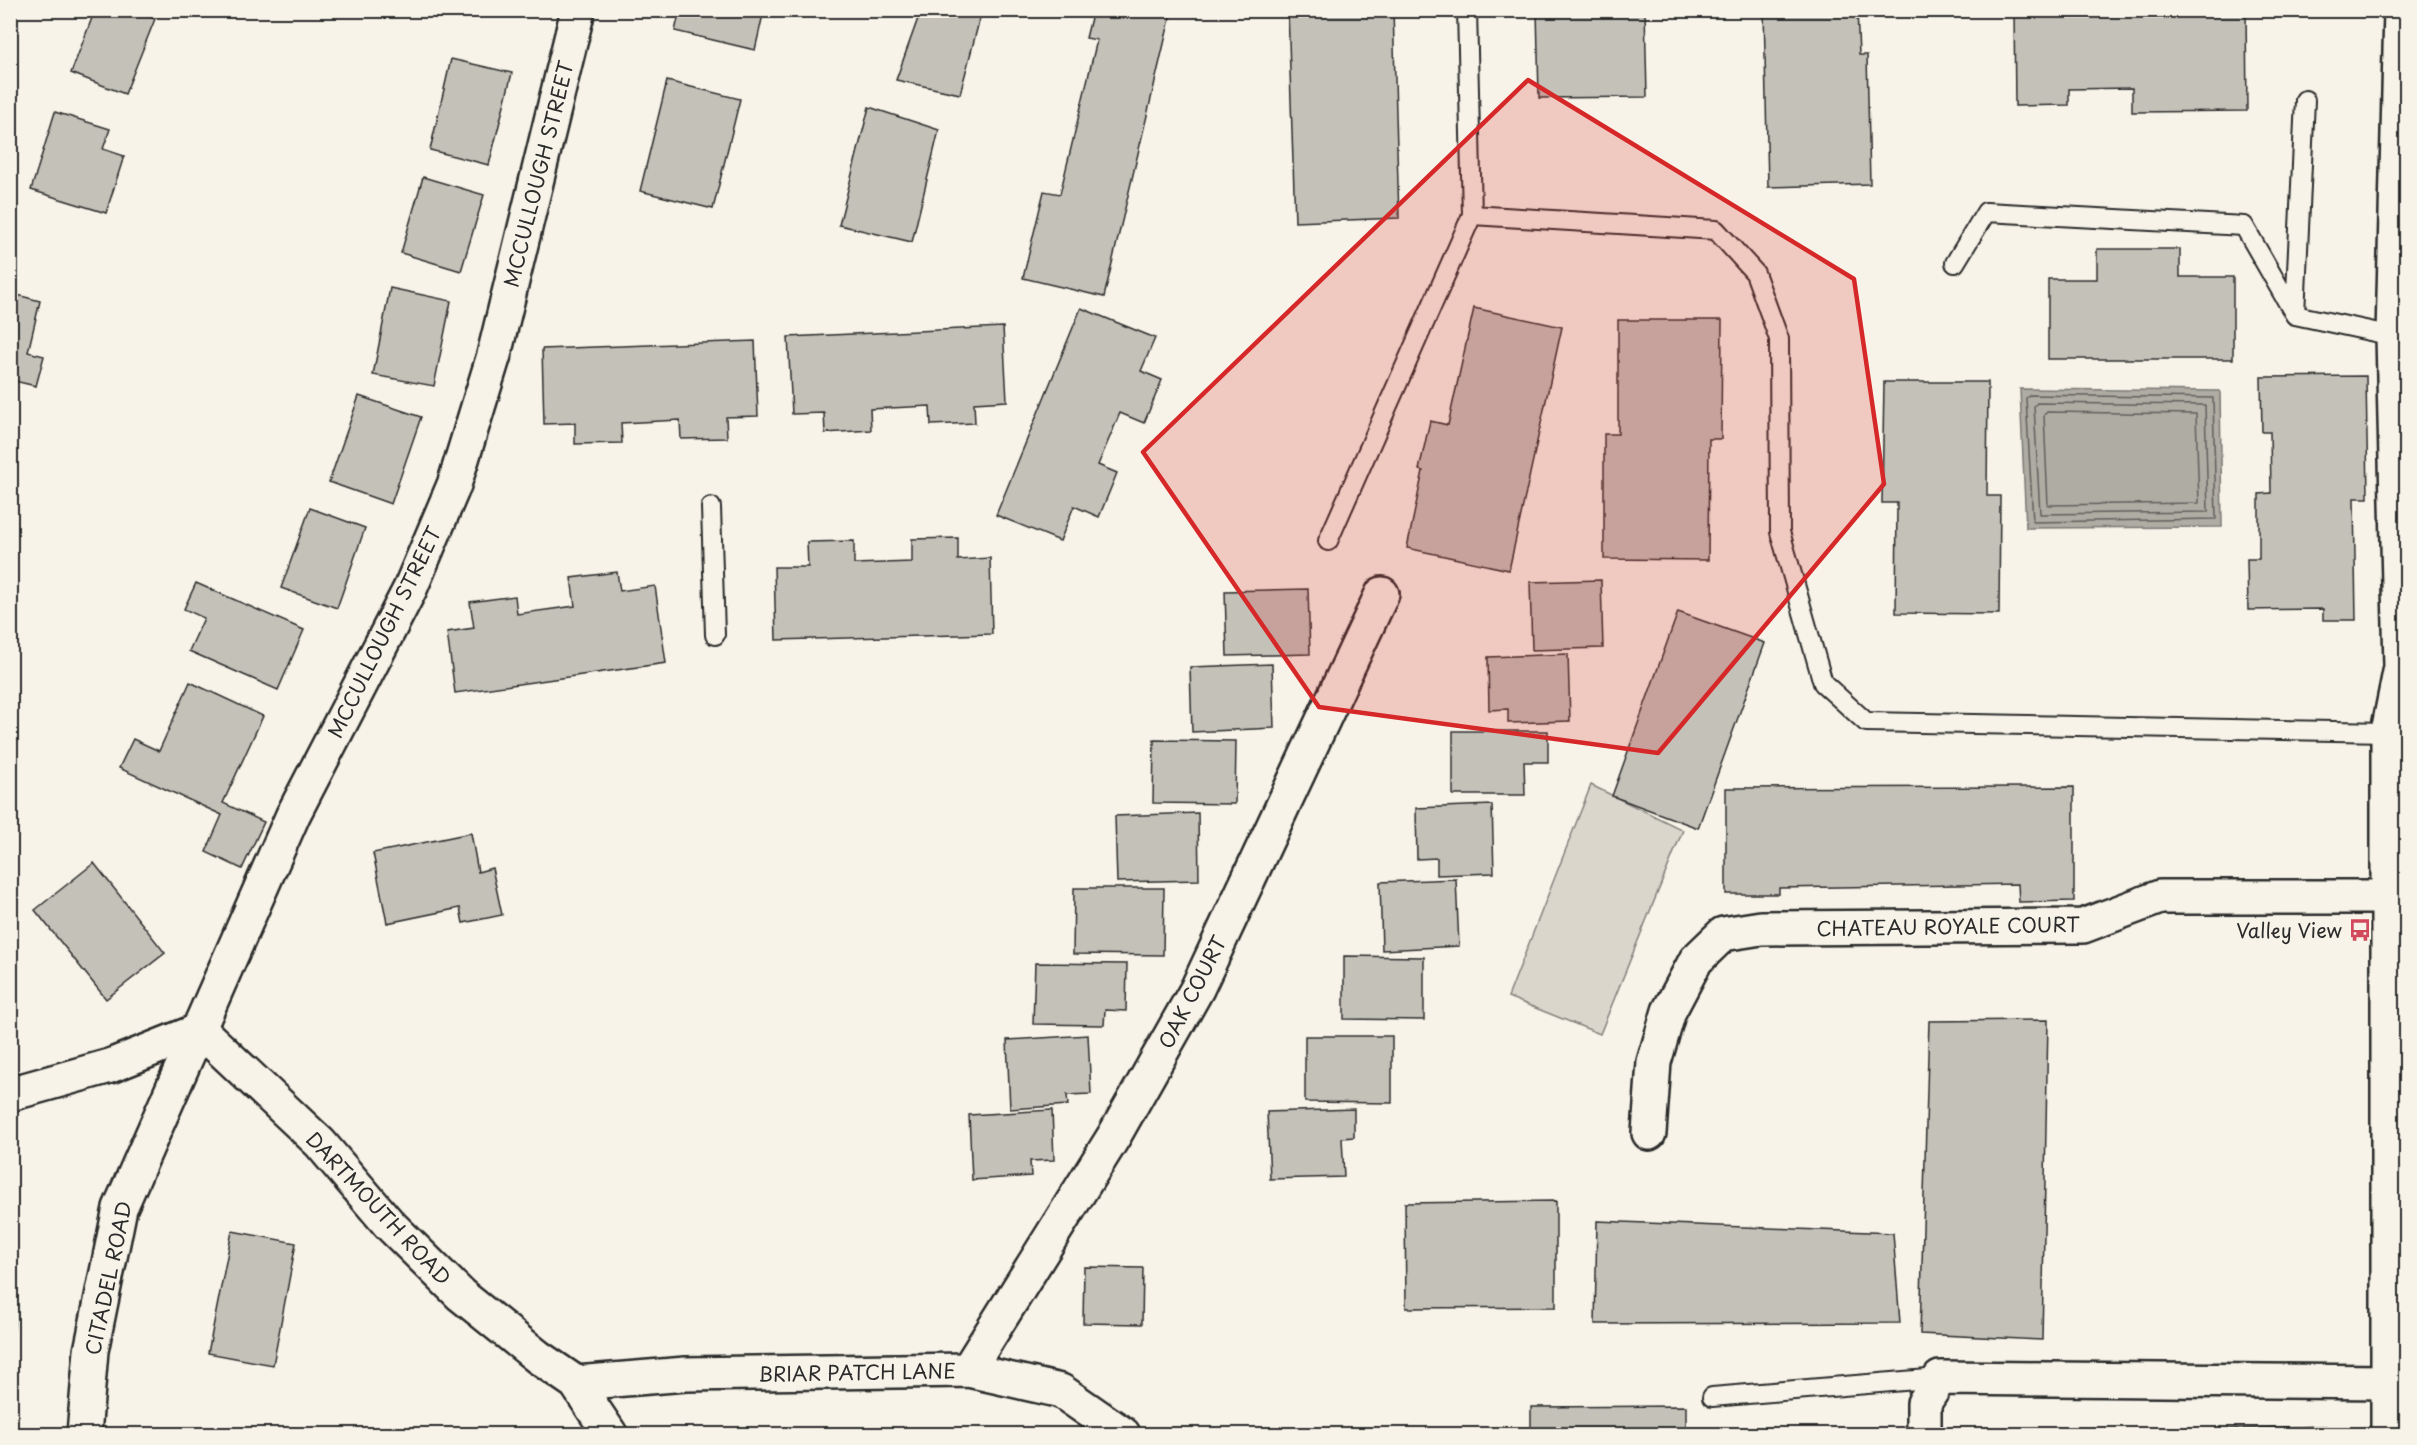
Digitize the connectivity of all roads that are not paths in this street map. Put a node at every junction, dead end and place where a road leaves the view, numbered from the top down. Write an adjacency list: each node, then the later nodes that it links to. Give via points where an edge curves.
1 (578, 10): 17 (street, MCCULLOUGH STREET, via 494,355 454,485 410,589 293,815)
2 (1467, 10): 6 (lane)
3 (2401, 10): 5 (street)
4 (2305, 100): 8 (lane)
5 (2401, 127): 9 (street)
6 (1472, 215): 11 (lane); 15 (lane, via 1716,230 1755,273 1779,339 1780,532 1823,683 1866,722)
7 (1955, 263): 8 (lane, via 1986,212 2244,226)
8 (2295, 315): 9 (lane)
9 (2392, 336): 14 (street)
10 (711, 507): 13 (lane)
11 (1328, 541)
12 (1382, 594): 20 (street, OAK COURT, via 1197,989 1108,1146)
13 (715, 635)
14 (2404, 667): 15 (street)
15 (2388, 732): 16 (street)
16 (2389, 897): 19 (street, CHATEAU ROYALE COURT, via 2160,897 2083,926 1761,928 1723,934 1695,960 1669,1011 1654,1062); 22 (street)
17 (200, 1030): 18 (street, via 110,1066); 23 (street, DARTMOUTH ROAD, via 320,1143 389,1224 461,1295); 25 (street, CITADEL ROAD, via 120,1208 91,1351)
18 (10, 1094)
19 (1649, 1133)
20 (968, 1371): 23 (street, BRIAR PATCH LANE, via 686,1374); 27 (street, BRIAR PATCH LANE, via 1061,1391)
21 (1940, 1378): 22 (street); 24 (lane); 28 (street, via 1924,1403)
22 (2388, 1382): 29 (street)
23 (576, 1383): 26 (street, DARTMOUTH ROAD)
24 (1712, 1397)
25 (84, 1434)
26 (610, 1434)
27 (1123, 1434)
28 (1924, 1434)
29 (2388, 1434)

